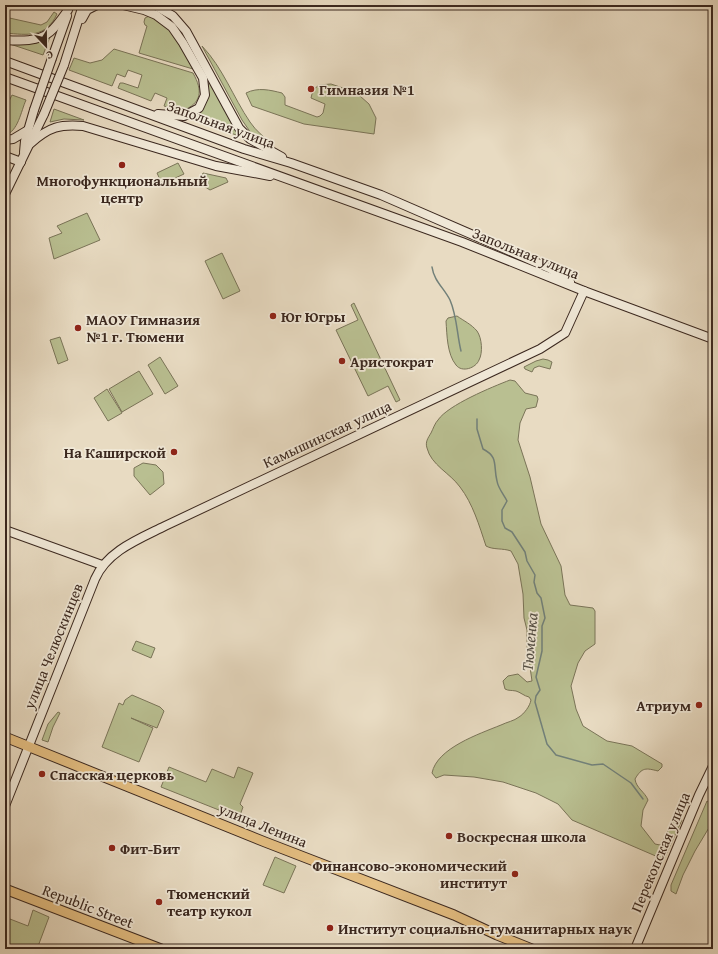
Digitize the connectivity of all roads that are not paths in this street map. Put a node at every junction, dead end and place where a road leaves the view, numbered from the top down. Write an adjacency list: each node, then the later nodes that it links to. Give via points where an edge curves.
1 (83, 5): 6 (street)
2 (97, 5): 6 (street, via 87,10)
3 (123, 5): 10 (street, via 156,15 172,27 203,78 205,95 199,108 184,116)
4 (154, 5): 17 (street, via 173,16 186,31 238,128 250,139)
5 (69, 8): 7 (street, via 44,36 27,41); 11 (street, bridge)
6 (77, 26): 13 (street, bridge, via 64,65)
7 (5, 40)
8 (5, 61): 10 (street, Запольная улица)
9 (5, 77): 18 (street, Запольная улица)
10 (150, 113): 17 (street, Запольная улица, via 244,149)
11 (28, 130): 12 (street, via 13,139); 14 (street)
12 (5, 140)
13 (31, 143): 14 (street); 18 (street, via 41,134 66,124 83,126 216,166)
14 (24, 153): 16 (street)
15 (5, 156): 16 (street)
16 (20, 162): 19 (street)
17 (292, 163): 20 (street, Запольная улица, via 381,195 466,231 549,268)
18 (287, 179): 20 (street, Запольная улица, via 462,242)
19 (5, 194)
20 (584, 291): 21 (street); 23 (street, Камышинская улица, via 565,333 540,349 165,526 123,548)
21 (713, 339)
22 (5, 530): 23 (street)
23 (102, 565): 25 (street, улица Челюскинцев)
24 (5, 737): 25 (main road, улица Ленина)
25 (28, 747): 27 (street, улица Челюскинцев); 30 (main road, улица Ленина, via 454,915)
26 (713, 766): 31 (street, Перекопская улица)
27 (5, 806)
28 (5, 889): 29 (main road, Republic Street)
29 (161, 949)
30 (532, 949)
31 (635, 949)

